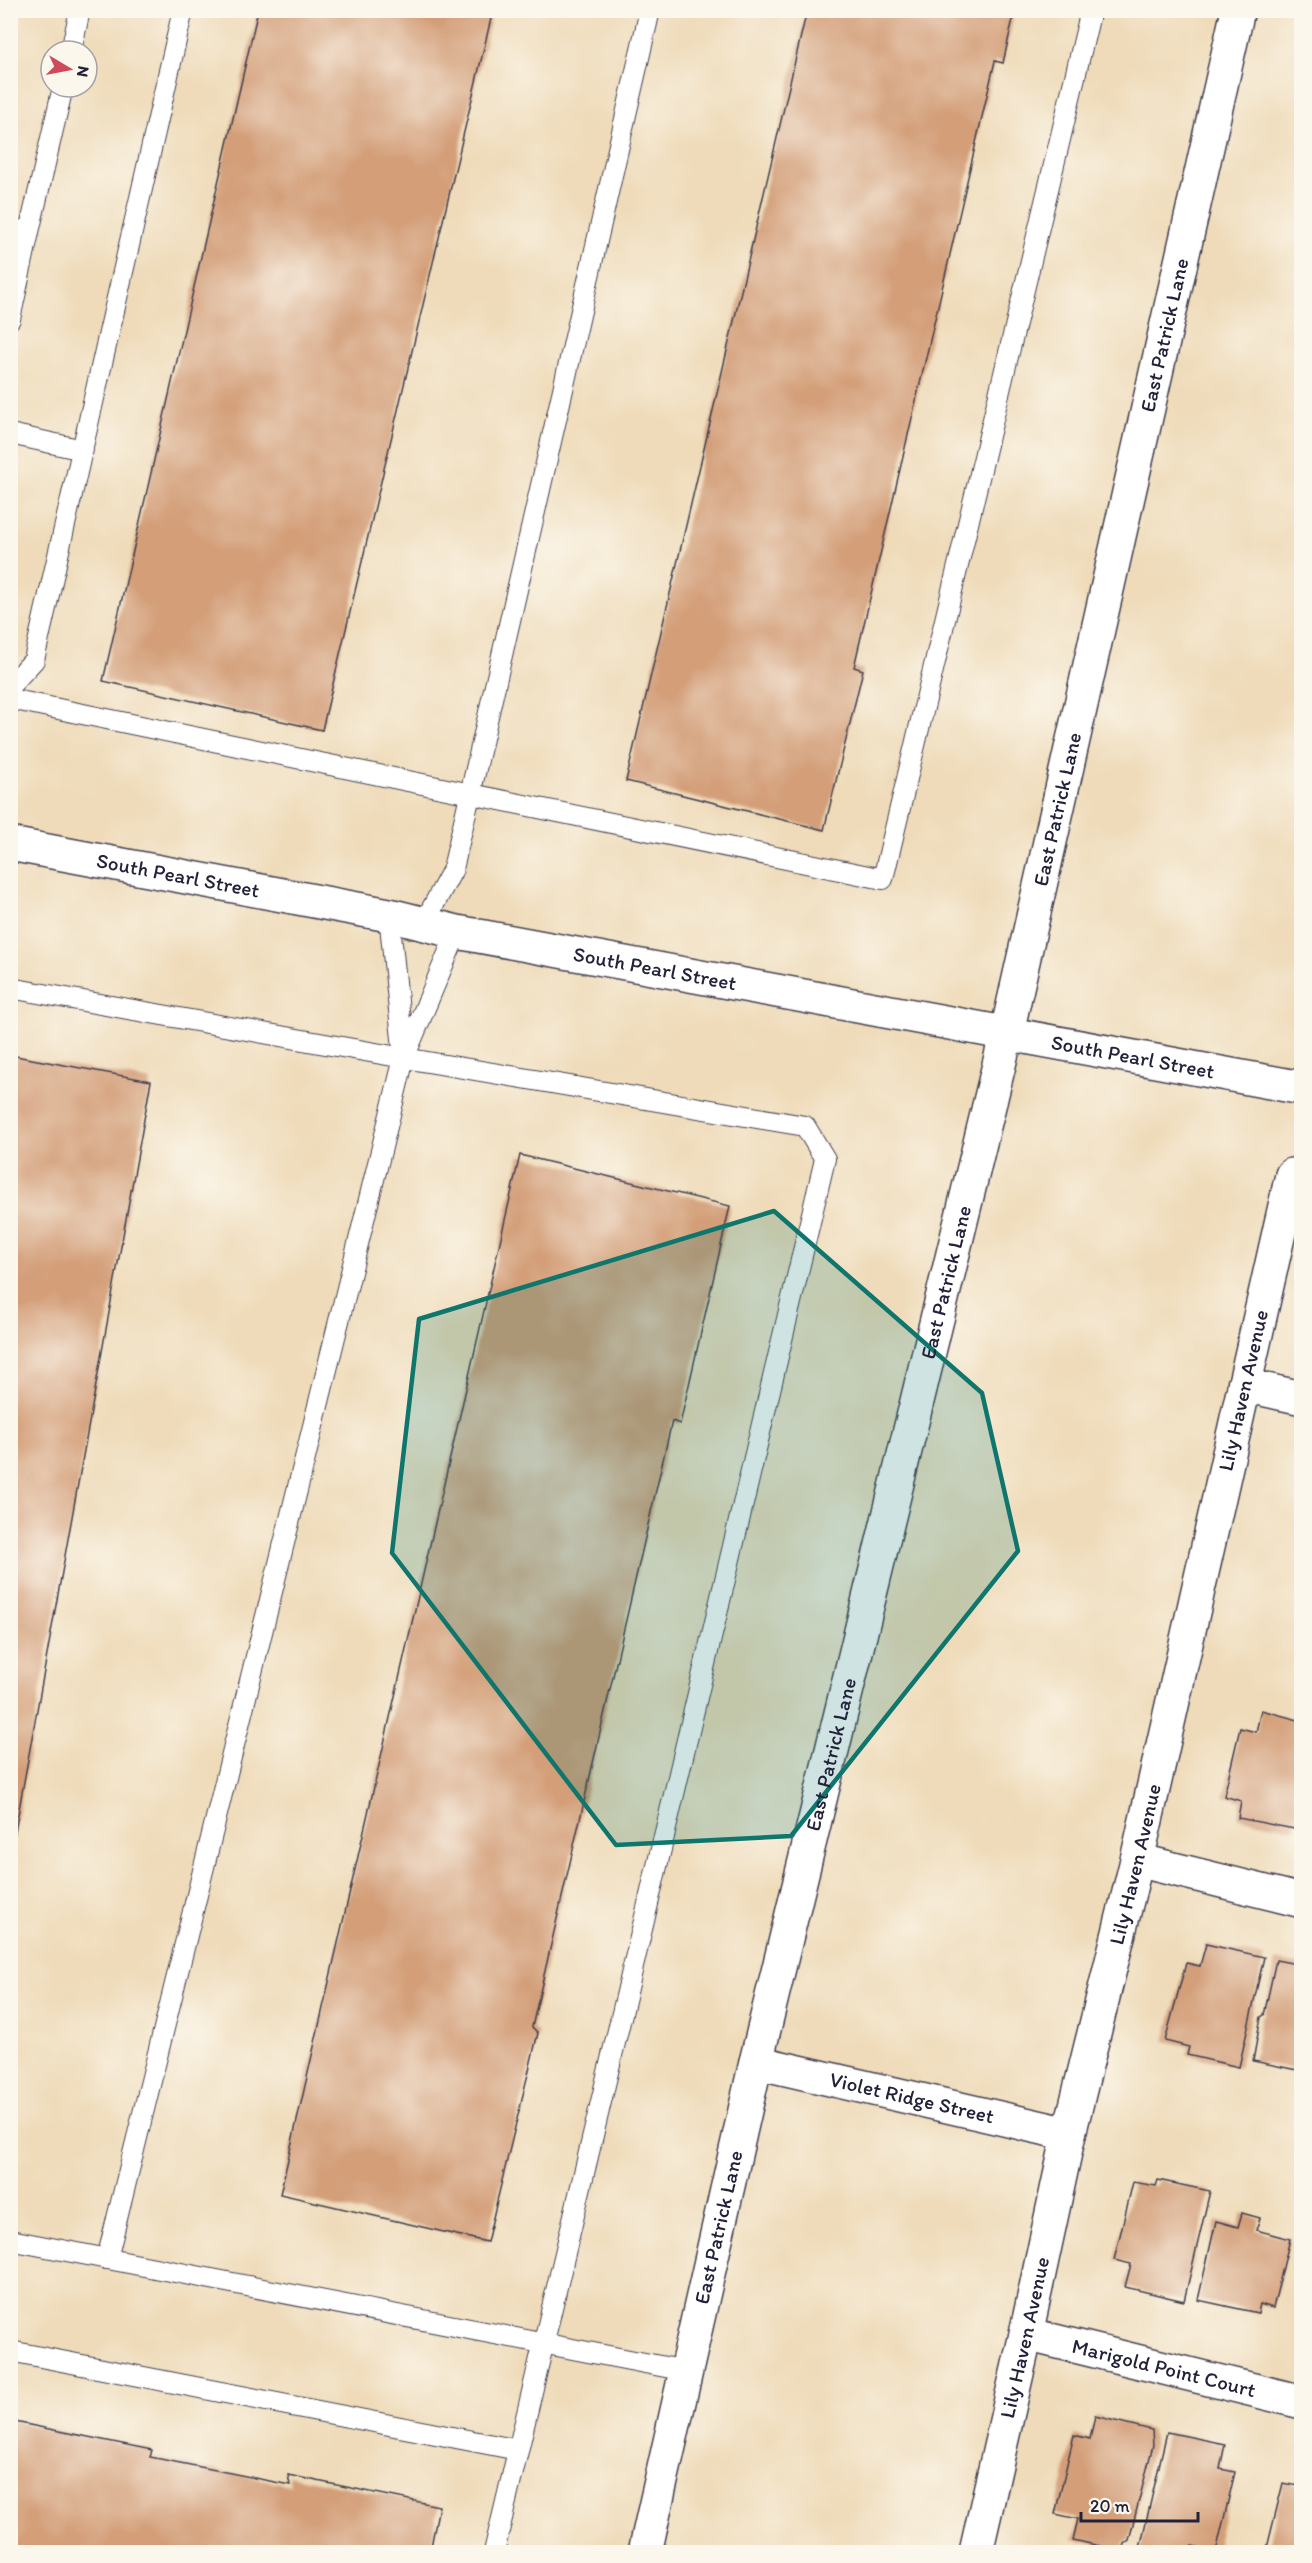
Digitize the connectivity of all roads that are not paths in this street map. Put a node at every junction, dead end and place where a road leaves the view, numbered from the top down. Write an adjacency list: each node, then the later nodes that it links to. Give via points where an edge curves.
1 (81, 10): 6 (lane)
2 (183, 10): 11 (lane)
3 (650, 10): 14 (lane)
4 (1091, 10): 14 (lane, via 883,879)
5 (1238, 10): 20 (street, East Patrick Lane)
6 (74, 39)
7 (59, 99): 8 (lane)
8 (20, 230): 9 (lane)
9 (10, 319)
10 (10, 434): 11 (lane)
11 (83, 450): 12 (lane, via 34,660)
12 (10, 686)
13 (10, 699): 14 (lane)
14 (471, 794): 17 (lane, via 453,869)
15 (10, 844): 16 (street, South Pearl Street)
16 (389, 915): 17 (street, South Pearl Street); 21 (lane)
17 (423, 923): 18 (street, South Pearl Street)
18 (457, 932): 20 (street, South Pearl Street); 21 (lane)
19 (10, 988): 21 (lane)
20 (1007, 1032): 22 (street, South Pearl Street); 28 (street, East Patrick Lane)
21 (404, 1058): 31 (lane); 33 (lane, via 805,1126 825,1159)
22 (1302, 1088)
23 (1292, 1175): 24 (street, Lily Haven Avenue)
24 (1244, 1384): 25 (street); 26 (street, Lily Haven Avenue)
25 (1302, 1398)
26 (1137, 1860): 27 (street); 29 (street, Lily Haven Avenue)
27 (1302, 1901)
28 (756, 2062): 29 (street, Violet Ridge Street); 35 (street, East Patrick Lane)
29 (1069, 2134): 32 (street, Lily Haven Avenue)
30 (10, 2240): 31 (lane)
31 (107, 2259): 33 (lane)
32 (1026, 2334): 36 (street, Marigold Point Court); 40 (street, Lily Haven Avenue)
33 (544, 2344): 35 (lane); 37 (lane)
34 (10, 2351): 37 (lane)
35 (686, 2371): 39 (street, East Patrick Lane)
36 (1302, 2402)
37 (518, 2450): 38 (lane)
38 (494, 2553)
39 (645, 2553)
40 (976, 2553)

